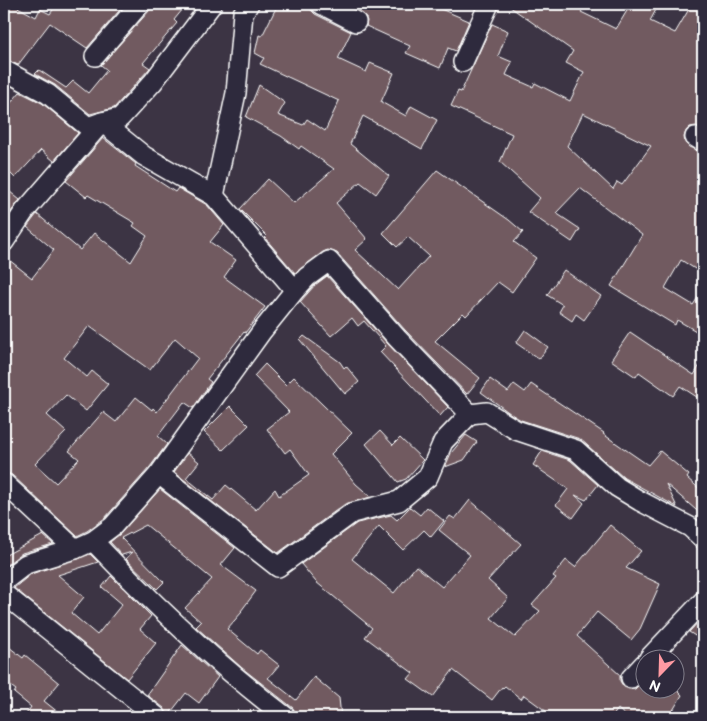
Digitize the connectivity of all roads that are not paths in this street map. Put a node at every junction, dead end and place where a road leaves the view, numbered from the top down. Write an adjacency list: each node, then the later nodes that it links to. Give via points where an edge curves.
1 (140, 4): 7 (street)
2 (212, 4): 10 (street, via 153,82 120,118)
3 (321, 4): 6 (street)
4 (489, 4): 8 (street)
5 (242, 7): 11 (street, via 236,92)
6 (356, 22)
7 (95, 56)
8 (463, 62)
9 (4, 70): 10 (street, via 48,94 88,127)
10 (102, 122): 11 (street, via 144,156); 12 (street, via 24,212)
11 (214, 196): 13 (street)
12 (4, 242)
13 (295, 290): 14 (street, via 329,260 397,338); 15 (street)
14 (470, 414): 15 (street, via 443,442 428,477 399,501 352,513 278,567); 17 (street, via 487,412 516,430 576,450 617,487 690,527)
15 (160, 474): 18 (street, via 113,526)
16 (4, 483): 19 (street)
17 (703, 539)
18 (93, 541): 19 (street); 27 (street, via 248,689)
19 (75, 549): 20 (street, via 26,564)
20 (4, 581)
21 (4, 594): 26 (street)
22 (703, 602): 23 (street)
23 (659, 648)
24 (634, 675): 25 (street)
25 (631, 678)
26 (157, 717)
27 (286, 717)

